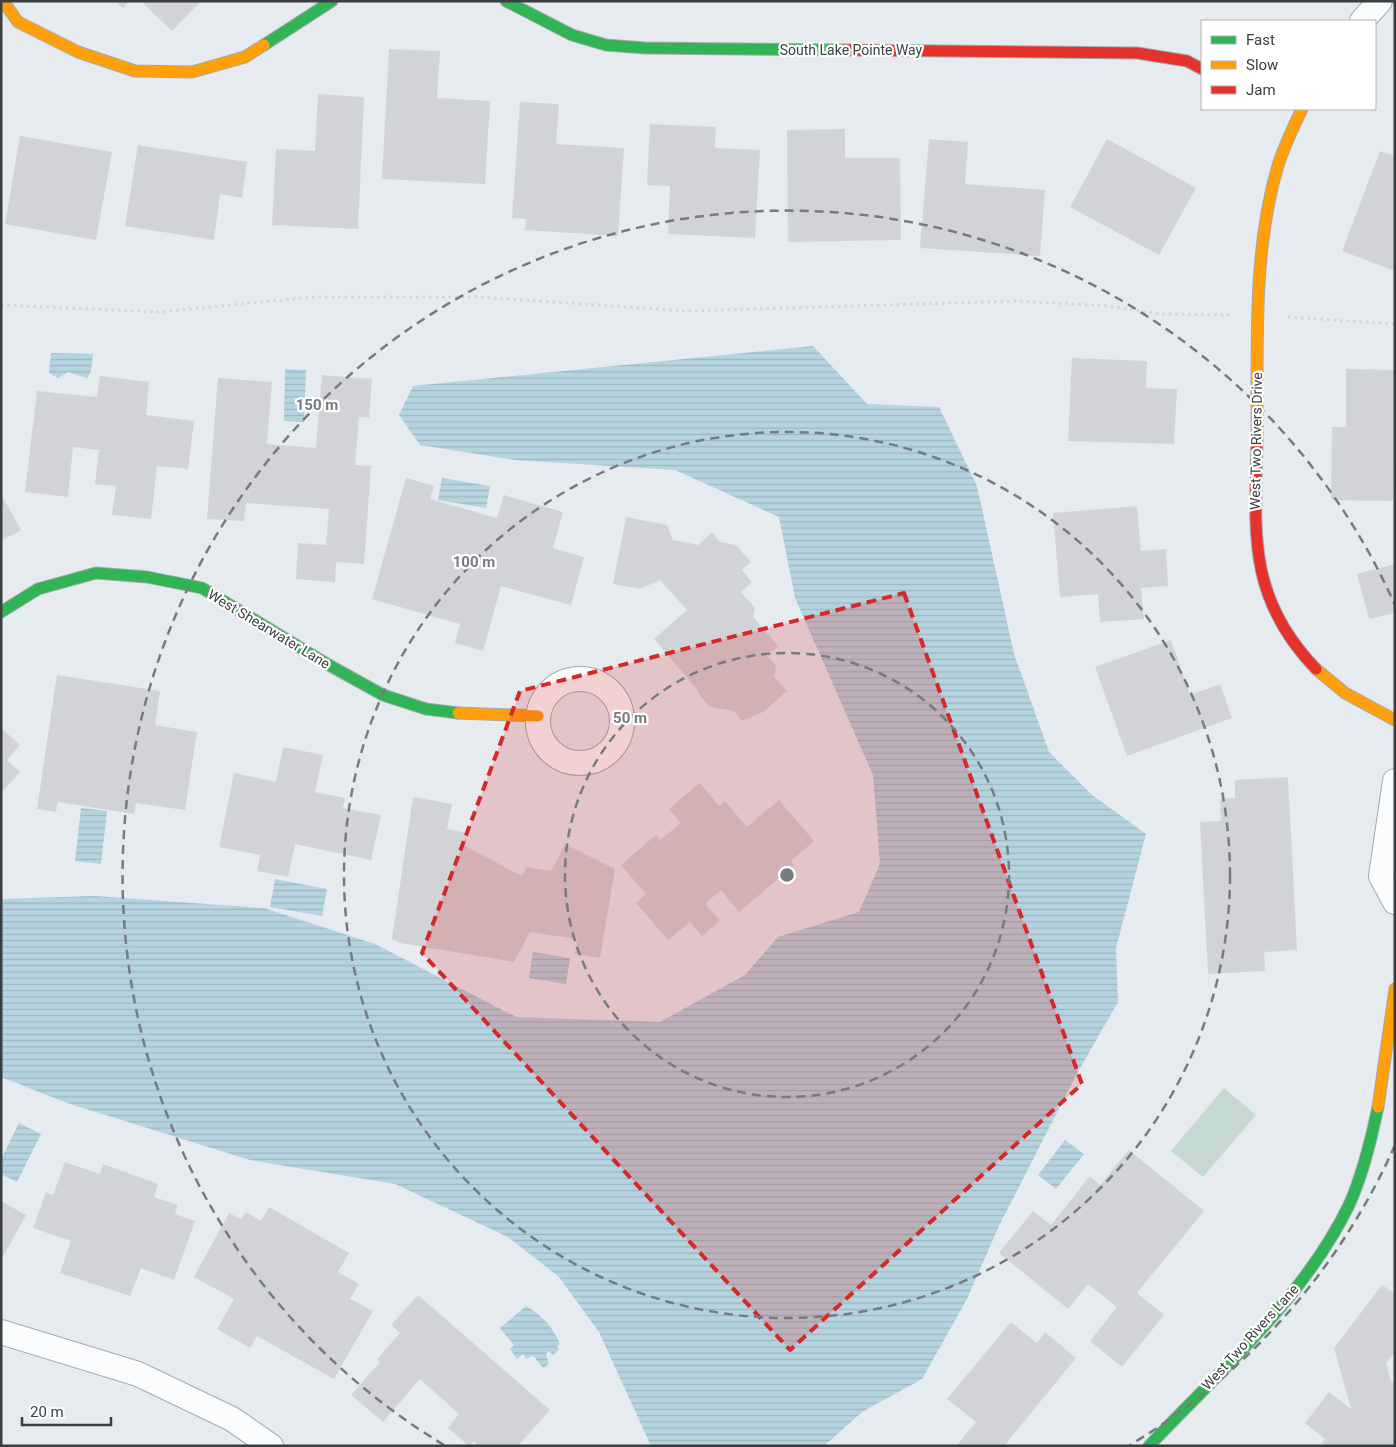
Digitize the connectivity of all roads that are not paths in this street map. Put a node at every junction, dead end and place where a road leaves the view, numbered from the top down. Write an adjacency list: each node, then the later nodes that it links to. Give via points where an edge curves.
1 (3, 1): 2 (street, via 18,22 78,52 135,71 192,72 245,57)
2 (332, 1)
3 (506, 1): 6 (street, South Lake Pointe Way, via 572,35 606,45 1137,53 1187,61)
4 (1380, 1): 5 (street)
5 (1363, 20)
6 (1201, 68)
7 (1295, 111): 10 (street, West Two Rivers Drive, via 1271,193 1262,241 1255,528 1260,569 1270,602 1289,636 1315,668 1346,693)
8 (1, 612): 9 (street, West Shearwater Lane, via 38,589 96,573 157,579 202,588 383,695 426,709 479,715)
9 (538, 716)
10 (1395, 720)
11 (1395, 781): 12 (street, via 1380,876)
12 (1395, 902)
13 (1395, 989): 16 (street, West Two Rivers Lane, via 1379,1102 1368,1152 1348,1204 1319,1257 1286,1301)
14 (1, 1332): 15 (street, via 138,1374 232,1419)
15 (271, 1446)
16 (1149, 1446)

